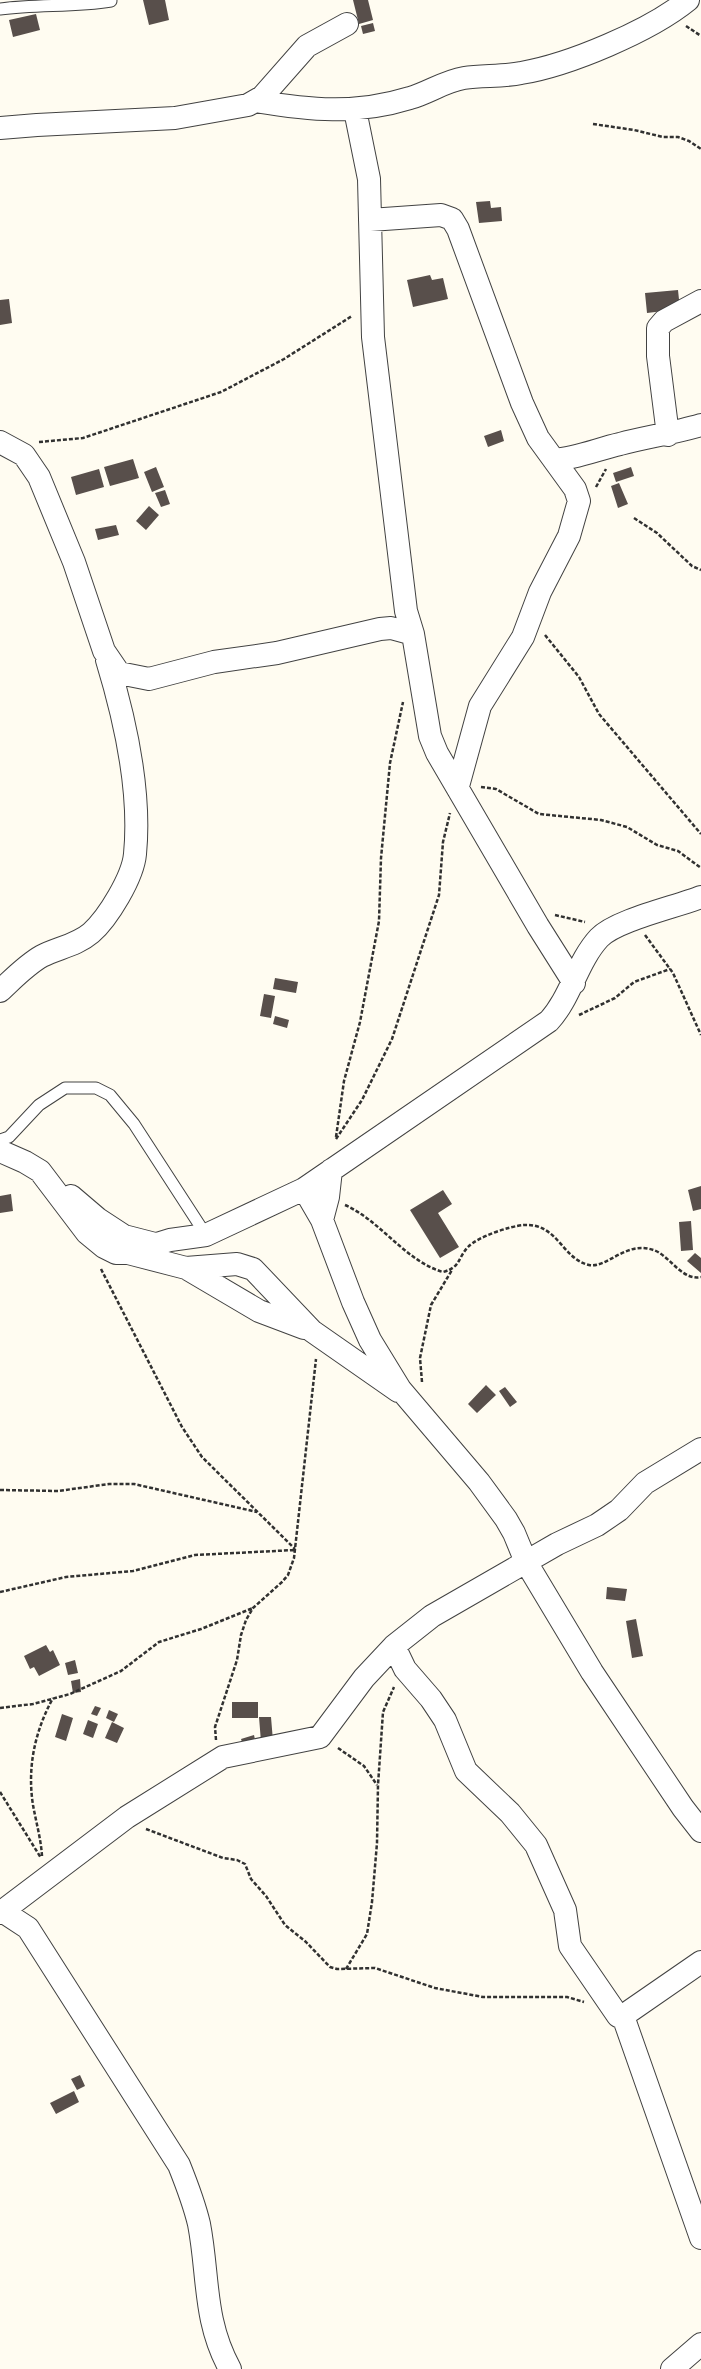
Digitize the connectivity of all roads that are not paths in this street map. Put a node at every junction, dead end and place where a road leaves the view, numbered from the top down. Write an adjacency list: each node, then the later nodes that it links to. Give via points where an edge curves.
1 (111, 1): 3 (lane)
2 (678, 3): 6 (street, via 618,41 555,64 521,73 463,78 410,98)
3 (0, 9)
4 (347, 24): 5 (street, via 307,46 278,82)
5 (255, 101): 6 (street, via 326,111); 7 (street, via 235,108 175,118)
6 (355, 110): 8 (street, via 369,179)
7 (0, 128)
8 (370, 220): 13 (street, via 442,215 452,220 458,229 522,403 538,438); 14 (street, via 373,337 406,611)
9 (701, 301): 11 (street, via 664,321 658,328 658,356)
10 (701, 425): 11 (street)
11 (668, 435): 13 (street, via 620,444 570,459)
12 (3, 443): 15 (street, via 24,455 39,477 74,562)
13 (554, 460): 16 (street, via 575,489 579,501 569,536 540,592 523,638 480,706)
14 (413, 634): 15 (street, via 392,628 380,628 277,653 214,662 149,679 119,673); 16 (street, via 430,736 437,753)
15 (104, 651): 19 (street, via 120,708 134,797 135,855 129,879 92,932 82,940 27,966)
16 (458, 786): 18 (street, via 538,926)
17 (701, 897): 18 (street, via 625,924 600,937 588,953)
18 (574, 983): 22 (street, via 560,1009 549,1021)
19 (0, 991)
20 (0, 1140): 26 (lane, via 9,1137 39,1105 65,1088 96,1088 110,1095 134,1124)
21 (0, 1152): 23 (street)
22 (331, 1170): 24 (street); 25 (street)
23 (40, 1171): 27 (street, via 98,1219 124,1236); 28 (street, via 87,1233 116,1253)
24 (304, 1189): 25 (street); 26 (street)
25 (322, 1220): 31 (street, via 370,1340)
26 (206, 1235): 27 (street)
27 (155, 1244): 28 (street)
28 (128, 1253): 29 (street)
29 (186, 1268): 30 (street, via 259,1310); 30 (street, via 237,1264 253,1269)
30 (312, 1331): 31 (street)
31 (414, 1393): 33 (street, via 506,1519)
32 (700, 1452): 33 (street, via 645,1483 619,1510 597,1525)
33 (526, 1562): 34 (street, via 432,1616); 35 (street, via 592,1672)
34 (394, 1646): 36 (street, via 364,1678 320,1737 222,1757 127,1817); 38 (street, via 405,1669 445,1720 466,1771 510,1813 536,1845 565,1910 570,1946 618,2016)
35 (701, 1831)
36 (1, 1912): 41 (street, via 22,1922 28,1928 179,2166 193,2200 199,2225 209,2313 221,2352)
37 (701, 1962): 38 (street, via 630,2011)
38 (624, 2019): 39 (street)
39 (701, 2238)
40 (701, 2344): 42 (street)
41 (230, 2369)
42 (672, 2369)

